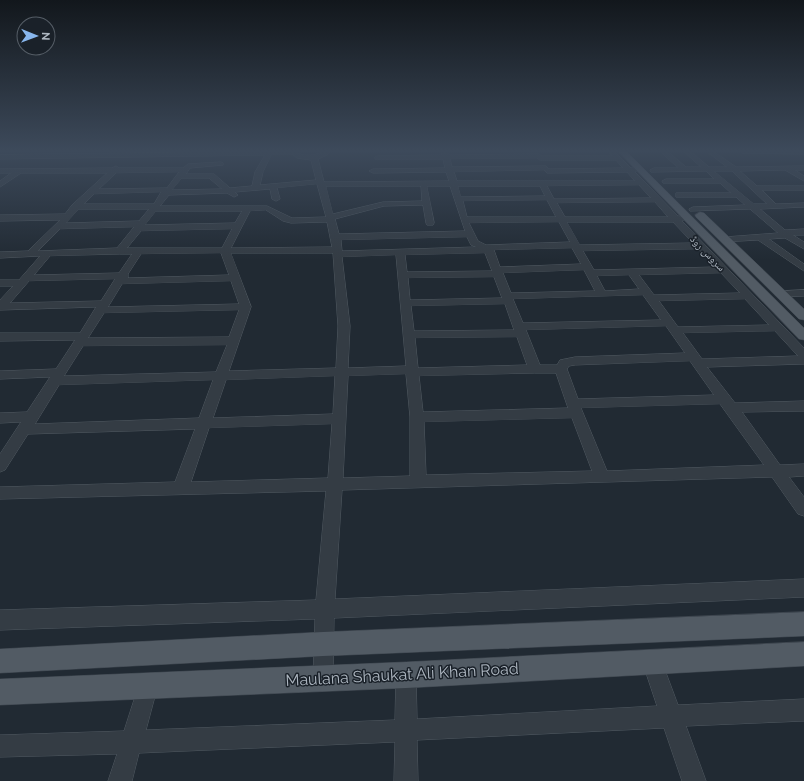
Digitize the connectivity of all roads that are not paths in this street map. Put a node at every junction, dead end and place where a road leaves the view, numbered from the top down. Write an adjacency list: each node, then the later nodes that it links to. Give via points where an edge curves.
1 (96, 187): 17 (street)
2 (170, 187): 16 (street)
3 (225, 187): 15 (street)
4 (252, 187): 15 (street)
5 (273, 187): 22 (street)
6 (321, 187): 36 (street)
7 (424, 187): 26 (street)
8 (454, 187): 23 (street)
9 (545, 187): 24 (street)
10 (645, 187): 25 (street, سروس روڈ)
11 (657, 187): 33 (main road)
12 (672, 187): 18 (main road)
13 (730, 187): 19 (street)
14 (753, 187): 20 (street)
15 (228, 190): 16 (street); 31 (street)
16 (167, 191): 17 (street); 30 (street)
17 (91, 192): 29 (street)
18 (680, 195): 19 (street); 33 (main road)
19 (739, 195): 32 (street)
20 (762, 196): 21 (street); 28 (street)
21 (784, 196)
22 (276, 199)
23 (457, 199): 24 (street); 39 (street)
24 (551, 199): 25 (street); 37 (street)
25 (658, 200): 38 (street, سروس روڈ)
26 (426, 203): 36 (street, via 387,203); 40 (street)
27 (804, 205): 28 (street)
28 (774, 206): 32 (street)
29 (75, 207): 30 (street); 34 (street)
30 (154, 207): 31 (street); 42 (street)
31 (247, 208): 36 (street, via 267,208 295,221); 43 (street)
32 (756, 208): 33 (street); 46 (street)
33 (691, 214): 38 (street); 49 (main road); 88 (main road)
34 (65, 217): 35 (street); 41 (street)
35 (0, 218)
36 (330, 218): 52 (street)
37 (562, 219): 38 (street); 39 (street); 53 (street)
38 (675, 219): 50 (street, سروس روڈ)
39 (464, 220): 45 (street)
40 (430, 223)
41 (57, 226): 42 (street); 61 (street)
42 (139, 226): 43 (street); 55 (street)
43 (238, 226): 57 (street)
44 (804, 232): 46 (street)
45 (470, 234): 47 (street); 54 (street, via 474,243)
46 (785, 234): 48 (street); 51 (street)
47 (420, 235): 52 (street); 60 (street)
48 (760, 237): 49 (street); 63 (street)
49 (725, 240): 75 (main road)
50 (701, 246): 53 (street); 65 (street, سروس روڈ)
51 (804, 246)
52 (337, 247): 57 (street); 59 (street); 98 (street, via 344,326)
53 (576, 247): 54 (street); 64 (street)
54 (487, 249): 60 (street); 66 (street)
55 (120, 251): 56 (street); 58 (street)
56 (138, 251): 57 (street); 69 (street)
57 (225, 251): 70 (street)
58 (49, 252): 61 (street); 71 (street)
59 (400, 252): 60 (street); 68 (street)
60 (423, 252)
61 (31, 253): 62 (street)
62 (0, 255)
63 (804, 268)
64 (589, 270): 66 (street); 67 (street); 74 (street)
65 (724, 270): 67 (street); 77 (street, سروس روڈ)
66 (498, 272): 68 (street); 78 (street)
67 (632, 272): 76 (street)
68 (402, 276): 79 (street)
69 (122, 278): 70 (street); 71 (street); 81 (street)
70 (235, 278): 82 (street)
71 (24, 280): 72 (street); 80 (street)
72 (0, 284)
73 (804, 293): 75 (street)
74 (602, 294): 76 (street); 78 (street)
75 (782, 294): 83 (main road)
76 (648, 295): 77 (street); 84 (street)
77 (749, 296): 85 (street, سروس روڈ)
78 (508, 298): 79 (street); 86 (street)
79 (405, 303): 87 (street)
80 (0, 307): 81 (street)
81 (102, 307): 82 (street); 90 (street)
82 (246, 307): 91 (street)
83 (804, 316)
84 (672, 327): 85 (street); 86 (street); 93 (street)
85 (778, 328): 92 (street, سروس روڈ)
86 (520, 330): 87 (street); 95 (street)
87 (408, 334): 97 (street)
88 (804, 336)
89 (0, 337): 90 (street)
90 (82, 339): 91 (street); 101 (street)
91 (233, 341): 100 (street)
92 (804, 356)
93 (696, 360): 94 (street); 96 (street, via 575,362 564,363); 102 (street)
94 (804, 360)
95 (535, 369): 96 (street); 97 (street)
96 (561, 369): 104 (street)
97 (412, 371): 98 (street); 106 (street)
98 (341, 372): 100 (street); 107 (street)
99 (0, 375): 101 (street)
100 (220, 375): 101 (street); 109 (street)
101 (58, 377): 108 (street)
102 (727, 403): 103 (street); 104 (street); 112 (street)
103 (804, 406)
104 (574, 409): 106 (street); 113 (street)
105 (0, 418): 108 (street)
106 (417, 418): 114 (street)
107 (339, 419): 109 (street); 115 (street)
108 (29, 423): 109 (street); 110 (street)
109 (203, 423): 116 (street)
110 (0, 466)
111 (804, 470): 112 (street)
112 (776, 471): 113 (street); 118 (street)
113 (602, 477): 114 (street)
114 (418, 481): 115 (street)
115 (335, 483): 116 (street); 120 (street)
116 (181, 487): 117 (street)
117 (0, 493)
118 (804, 509)
119 (804, 588): 120 (street)
120 (325, 609): 121 (street); 123 (street)
121 (0, 620)
122 (804, 624): 123 (main road)
123 (323, 644): 125 (main road); 128 (street)
124 (804, 654): 126 (main road, Maulana Shaukat Ali Khan Road)
125 (0, 661)
126 (652, 661): 127 (main road, Maulana Shaukat Ali Khan Road); 132 (street)
127 (406, 675): 128 (main road, Maulana Shaukat Ali Khan Road); 133 (street)
128 (323, 678): 129 (main road, Maulana Shaukat Ali Khan Road)
129 (148, 685): 130 (main road, Maulana Shaukat Ali Khan Road); 134 (street)
130 (0, 692)
131 (804, 710): 132 (street)
132 (671, 716): 133 (street); 138 (street)
133 (406, 731): 134 (street); 137 (street)
134 (131, 743): 135 (street); 136 (street)
135 (0, 746)
136 (120, 781)
137 (406, 781)
138 (694, 781)

